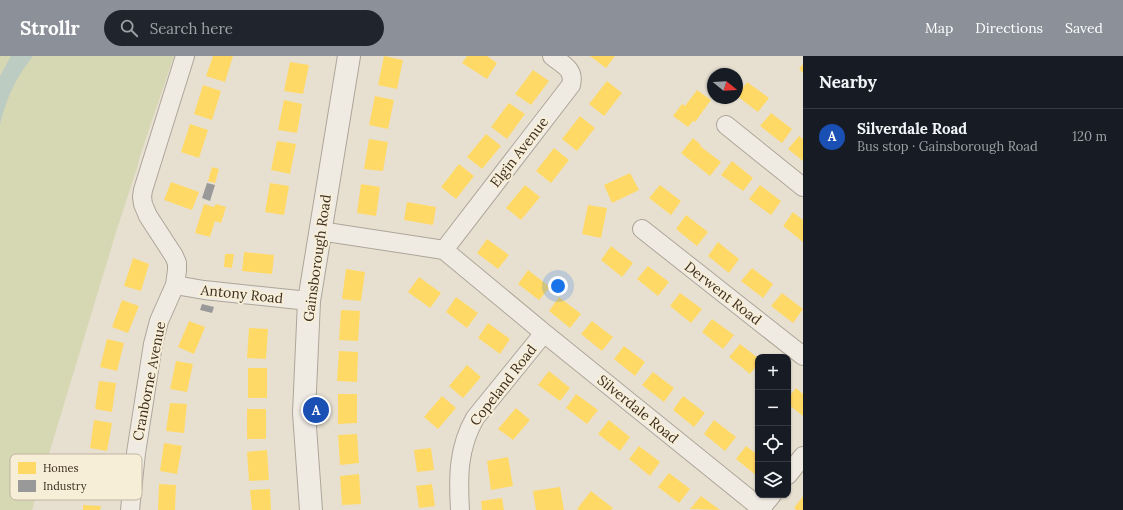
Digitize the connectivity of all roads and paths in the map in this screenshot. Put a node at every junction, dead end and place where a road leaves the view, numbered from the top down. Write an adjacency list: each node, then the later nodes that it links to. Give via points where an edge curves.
1 (185, 56): 9 (street, Cranborne Avenue, via 142,198 148,216 177,263)
2 (349, 56): 7 (street, Gainsborough Road)
3 (552, 56): 8 (street, Elgin Avenue, via 572,74 571,85)
4 (726, 125): 5 (street)
5 (803, 187)
6 (642, 229): 12 (street, Derwent Road)
7 (320, 231): 8 (street); 10 (street, Gainsborough Road)
8 (444, 250): 11 (street, Silverdale Road)
9 (175, 285): 10 (street, Antony Road); 13 (street, Cranborne Avenue, via 159,321 153,344)
10 (309, 301): 19 (street, Gainsborough Road, via 304,413)
11 (544, 333): 17 (street, Silverdale Road); 20 (street, Copeland Road, via 475,418 469,429 462,450)
12 (803, 356)
13 (136, 454)
14 (803, 456): 15 (street)
15 (791, 471)
16 (131, 500): 18 (street, Cranborne Avenue)
17 (766, 504)
18 (130, 510)
19 (312, 510)
20 (460, 510)

